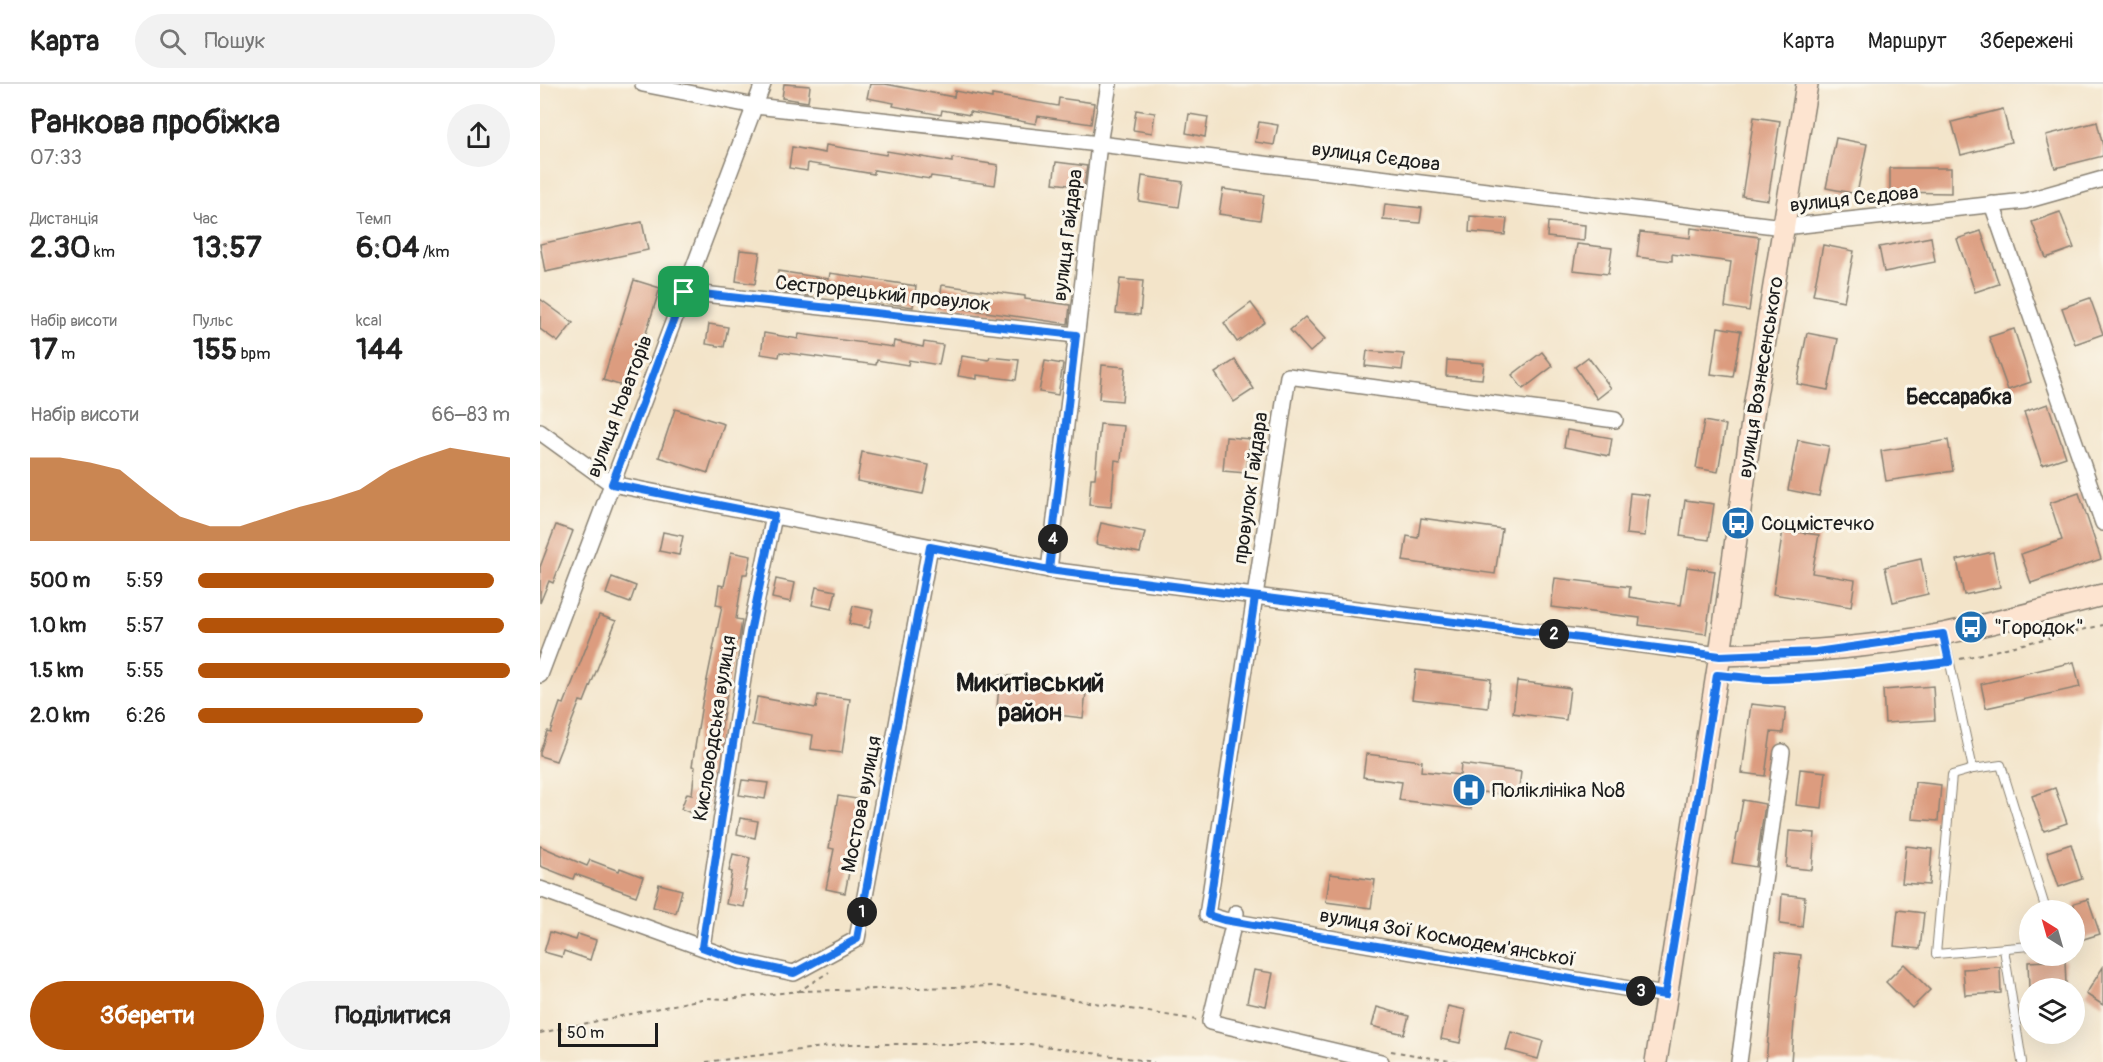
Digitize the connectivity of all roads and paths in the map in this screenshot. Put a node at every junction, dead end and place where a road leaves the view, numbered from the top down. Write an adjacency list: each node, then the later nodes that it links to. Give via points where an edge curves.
1 (643, 84): 5 (street, вулиця Сєдова)
2 (763, 84): 5 (street, вулиця Новаторів)
3 (1109, 84): 6 (street, вулиця Гайдара)
4 (1807, 84): 9 (main road, вулиця Вознесенського)
5 (755, 106): 6 (street, вулиця Сєдова); 10 (street, вулиця Новаторів)
6 (1099, 144): 9 (street, вулиця Сєдова); 11 (street, вулиця Гайдара)
7 (2103, 179): 8 (street, вулиця Сєдова, via 2025,201)
8 (1992, 204): 9 (street, вулиця Сєдова); 16 (street)
9 (1783, 227): 24 (main road, вулиця Вознесенського)
10 (684, 292): 11 (street, Сестрорецький провулок); 14 (street, вулиця Новаторів)
11 (1076, 335): 18 (street, вулиця Гайдара)
12 (1615, 420): 20 (street, провулок Гайдара, via 1288,376)
13 (540, 432): 14 (street)
14 (612, 484): 15 (street); 25 (street, вулиця Новаторів)
15 (774, 516): 17 (street); 31 (street, Кисловодська вулиця, via 750,633)
16 (2103, 523)
17 (930, 547): 18 (street); 31 (street, Мостова вулиця, via 857,939 794,973 739,961)
18 (1049, 570): 20 (street)
19 (2103, 595): 22 (main road)
20 (1255, 597): 24 (street); 30 (street, провулок Гайдара, via 1208,915)
21 (2103, 625): 23 (path)
22 (1943, 634): 23 (lane); 24 (main road)
23 (1949, 662): 24 (path, via 1855,674 1766,679); 27 (lane)
24 (1719, 665): 36 (main road, вулиця Вознесенського)
25 (540, 675)
26 (1782, 752): 44 (street)
27 (1973, 769): 29 (lane, via 2001,765); 33 (lane, via 1952,775 1936,954)
28 (540, 889): 31 (street)
29 (2043, 900)
30 (1232, 918): 36 (street, вулиця Зої Космодем'янської); 37 (street)
31 (702, 947)
32 (2019, 947): 33 (lane)
33 (2004, 949): 45 (lane)
34 (829, 972): 35 (path)
35 (799, 991): 37 (path, via 994,986); 38 (path, via 706,999)
36 (1665, 995): 43 (main road, вулиця Вознесенського)
37 (1210, 1022): 39 (street)
38 (540, 1033)
39 (1384, 1056): 42 (path)
40 (706, 1062): 41 (path, via 847,1044 1030,1044)
41 (1154, 1062)
42 (1457, 1062)
43 (1656, 1062)
44 (1739, 1062)
45 (2022, 1062)

